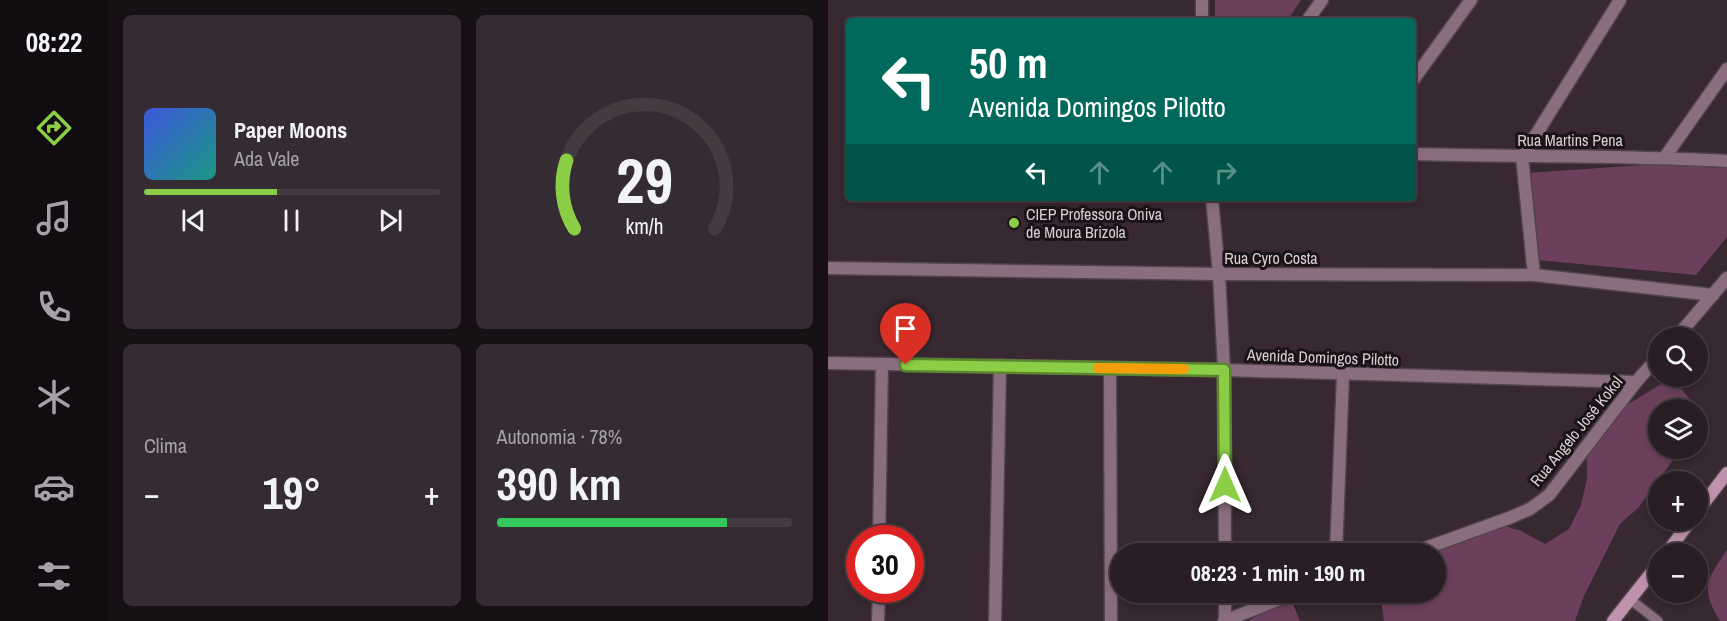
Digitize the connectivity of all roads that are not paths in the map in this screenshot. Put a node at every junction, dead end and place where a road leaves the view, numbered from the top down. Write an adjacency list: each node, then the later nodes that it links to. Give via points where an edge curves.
1 (1202, 0): 5 (street)
2 (1322, 0): 6 (street)
3 (1471, 0): 8 (street)
4 (1620, 0): 10 (street)
5 (1202, 18)
6 (1310, 18)
7 (1727, 69): 11 (street)
8 (1416, 76)
9 (1416, 154): 10 (street, Rua Martins Pena)
10 (1522, 157): 11 (street, Rua Martins Pena); 16 (street)
11 (1665, 157): 12 (street, Rua Martins Pena)
12 (1727, 160)
13 (1212, 201): 15 (street)
14 (828, 268): 15 (street, Rua Cyro Costa)
15 (1219, 274): 16 (street, Rua Cyro Costa); 25 (street)
16 (1534, 275): 18 (street, Rua Cyro Costa)
17 (1727, 278): 18 (street)
18 (1713, 296): 19 (street)
19 (1686, 327)
20 (828, 363): 21 (street, Avenida Domingos Pilotto)
21 (882, 364): 22 (street, Avenida Domingos Pilotto); 30 (street)
22 (1000, 365): 23 (street, Avenida Domingos Pilotto); 40 (street)
23 (1110, 368): 25 (street, Avenida Domingos Pilotto); 41 (street)
24 (1648, 368): 27 (street, Rua Angelo José Kokol)
25 (1224, 370): 26 (street, Avenida Domingos Pilotto); 31 (street)
26 (1343, 374): 27 (street, Avenida Domingos Pilotto); 32 (street)
27 (1636, 382): 33 (street, Rua Angelo José Kokol, via 1549,495 1530,509)
28 (1727, 473): 29 (main road)
29 (1708, 498)
30 (879, 525)
31 (1225, 543)
32 (1336, 543)
33 (1440, 543)
34 (1648, 578): 35 (main road)
35 (1631, 600): 43 (main road); 44 (lane)
36 (879, 603): 39 (street)
37 (1225, 603): 42 (street)
38 (1270, 603): 42 (street)
39 (878, 621)
40 (995, 621)
41 (1111, 621)
42 (1224, 621)
43 (1613, 621)
44 (1658, 621)

